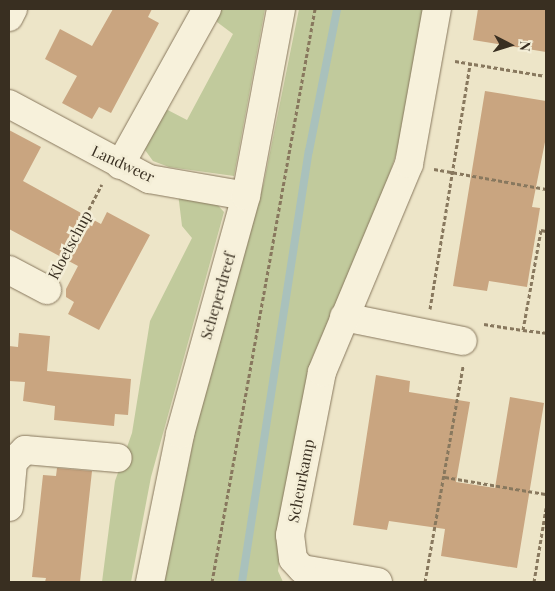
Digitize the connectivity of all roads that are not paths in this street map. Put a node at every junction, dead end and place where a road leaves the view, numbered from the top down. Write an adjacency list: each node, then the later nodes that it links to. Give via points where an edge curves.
1 (13, 9): 5 (street)
2 (207, 9): 7 (street)
3 (281, 9): 8 (street, Scheperdreef)
4 (437, 9): 11 (street, Scheurkamp, via 409,164 373,258)
5 (9, 17)
6 (9, 104): 7 (street, Landweer)
7 (117, 163): 8 (street, Landweer, via 149,179)
8 (246, 196): 15 (street, Scheperdreef, via 180,434)
9 (9, 270): 10 (street, Kloetschup)
10 (47, 290)
11 (344, 317): 12 (street); 16 (street, Scheurkamp, via 322,372 290,535 293,559 302,569)
12 (463, 341)
13 (118, 458): 14 (street, via 25,450 13,462)
14 (9, 508)
15 (150, 582)
16 (378, 582)

